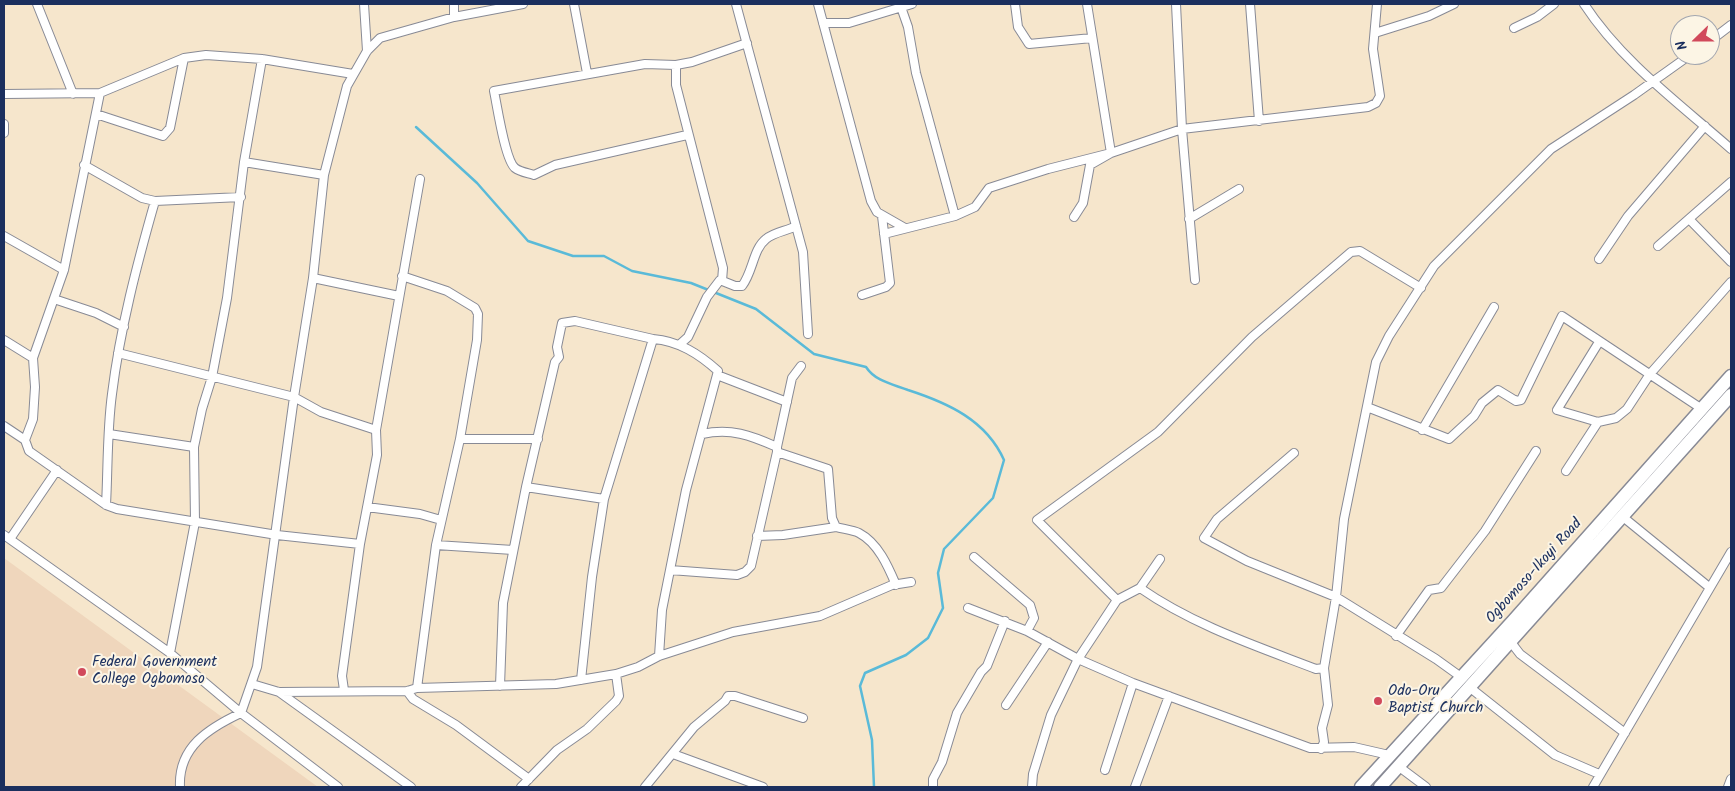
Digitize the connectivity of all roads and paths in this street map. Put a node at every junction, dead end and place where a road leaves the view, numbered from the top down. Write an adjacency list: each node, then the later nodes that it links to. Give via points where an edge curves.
1 (37, 4): 36 (street)
2 (364, 4): 26 (street)
3 (454, 4): 18 (street)
4 (523, 4): 18 (street)
5 (574, 4): 31 (street)
6 (736, 4): 25 (street)
7 (818, 4): 19 (street)
8 (912, 4): 17 (street)
9 (1015, 4): 24 (street, via 1018,27 1029,44)
10 (1087, 4): 24 (street)
11 (1176, 4): 41 (street)
12 (1250, 4): 38 (street)
13 (1377, 4): 22 (street)
14 (1454, 4): 22 (street, via 1429,16)
15 (1554, 4): 21 (street)
16 (1584, 4): 33 (street)
17 (901, 7): 19 (street, via 849,23); 55 (street)
18 (454, 17): 26 (street, via 380,38)
19 (823, 24): 54 (street, via 871,202)
20 (1731, 25): 23 (street)
21 (1514, 28)
22 (1374, 32): 38 (street, via 1380,96 1376,103 1368,107)
23 (1720, 33)
24 (1092, 38): 45 (street)
25 (747, 43): 29 (street); 59 (street)
26 (367, 51): 32 (street)
27 (184, 58): 28 (street, via 206,55); 34 (street); 37 (street, via 170,128 163,136)
28 (262, 59): 32 (street); 46 (street)
29 (676, 65): 31 (street, via 645,64); 43 (street, via 676,85)
30 (1676, 65): 33 (street)
31 (587, 73): 43 (street, via 494,91 500,126 515,169 534,175 555,164)
32 (353, 74): 48 (street)
33 (1653, 82): 40 (street); 72 (street, via 1551,148 1434,266)
34 (100, 93): 36 (street); 37 (street)
35 (4, 94): 36 (street)
36 (73, 94)
37 (96, 114): 47 (street)
38 (1259, 121): 41 (street)
39 (4, 124): 42 (street)
40 (1705, 126): 44 (street); 64 (street, via 1628,216)
41 (1182, 130): 45 (street); 57 (street)
42 (4, 133)
43 (687, 135): 70 (street, via 723,268)
44 (1731, 150)
45 (1111, 153): 55 (street, via 989,188 975,207); 56 (street, via 1090,165 1083,203)
46 (244, 162): 48 (street); 52 (street)
47 (84, 165): 53 (street, via 142,198); 66 (street)
48 (324, 175): 68 (street)
49 (420, 179): 67 (street)
50 (1731, 182): 58 (street)
51 (1239, 189): 57 (street)
52 (240, 196): 53 (street); 89 (street, via 233,266)
53 (155, 201): 77 (street, via 139,254)
54 (882, 216): 60 (street); 61 (street)
55 (955, 216): 60 (street)
56 (1074, 217)
57 (1189, 219): 69 (street)
58 (1689, 219): 63 (street); 65 (street)
59 (796, 226): 70 (street, via 765,239 749,278 742,286); 78 (street, via 803,252)
60 (905, 228): 61 (street)
61 (884, 234): 73 (street, via 890,283)
62 (4, 236): 66 (street)
63 (1658, 246)
64 (1599, 259)
65 (1731, 262)
66 (64, 270): 75 (street)
67 (402, 276): 74 (street); 101 (street, via 447,291 475,308 478,314 477,340)
68 (313, 278): 74 (street); 91 (street)
69 (1195, 280)
70 (722, 281): 82 (street, via 707,297 688,337)
71 (1731, 282): 86 (street)
72 (1421, 288): 93 (street, via 1376,362); 133 (street, via 1360,251 1351,252 1252,337 1158,432 1036,520)
73 (862, 295)
74 (398, 296): 97 (street)
75 (54, 300): 77 (street, via 96,313); 84 (street)
76 (1494, 307): 98 (street)
77 (124, 327): 83 (street)
78 (808, 334)
79 (653, 339): 82 (street); 102 (street, via 576,321 562,323 557,347 559,357 555,362); 111 (street)
80 (4, 340): 84 (street)
81 (1599, 342): 86 (street); 95 (street, via 1557,410); 98 (street, via 1562,316 1521,400 1516,401 1498,390 1449,439)
82 (679, 344): 87 (street, via 718,370)
83 (118, 353): 89 (street); 99 (street)
84 (33, 358): 103 (street, via 33,419)
85 (801, 366): 92 (street, via 792,378)
86 (1650, 374): 94 (street); 95 (street, via 1627,409 1616,418)
87 (717, 375): 92 (street); 100 (street)
88 (1731, 376): 94 (main road, Ogbomoso-Ikoyi Road)
89 (212, 377): 91 (street); 104 (street)
90 (1731, 395): 114 (main road, Ogbomoso-Ikoyi Road)
91 (294, 398): 97 (street, via 321,412); 118 (street)
92 (787, 402): 105 (street)
93 (1367, 407): 98 (street); 132 (street, via 1344,520)
94 (1702, 409): 146 (main road, Ogbomoso-Ikoyi Road)
95 (1598, 422): 109 (street)
96 (4, 426): 103 (street)
97 (376, 430): 113 (street, via 377,455)
98 (1422, 430)
99 (109, 434): 104 (street); 112 (street)
100 (702, 434): 105 (street, via 721,430 734,432 758,438); 127 (street, via 686,490)
101 (460, 439): 102 (street); 115 (street)
102 (538, 439): 110 (street)
103 (25, 440): 108 (street, via 29,451)
104 (194, 447): 116 (street)
105 (777, 449): 117 (street, via 828,469 832,518); 119 (street)
106 (1536, 451): 137 (street, via 1485,531 1440,588 1429,590)
107 (1294, 453): 132 (street, via 1217,519 1204,538 1262,568)
108 (57, 470): 112 (street); 120 (street)
109 (1566, 471)
110 (526, 487): 111 (street); 123 (street)
111 (604, 499): 145 (street)
112 (106, 505): 116 (street)
113 (367, 507): 115 (street); 121 (street)
114 (1623, 517): 130 (street); 138 (main road, Ogbomoso-Ikoyi Road)
115 (441, 520): 122 (street)
116 (195, 522): 118 (street); 140 (street)
117 (836, 527): 119 (street); 129 (street, via 859,532 873,543)
118 (277, 535): 121 (street); 148 (street)
119 (757, 536): 127 (street, via 751,566 745,572 737,575)
120 (7, 537): 140 (street)
121 (360, 544): 151 (street, via 342,676)
122 (436, 545): 123 (street); 150 (street)
123 (513, 550): 149 (street, via 503,603)
124 (1731, 552): 130 (street)
125 (974, 557): 136 (street, via 1030,606 1034,618)
126 (1160, 559): 131 (street)
127 (670, 570): 141 (street, via 662,610)
128 (911, 582): 129 (street)
129 (896, 585): 141 (street, via 820,616 733,632)
130 (1709, 587): 158 (street)
131 (1140, 588): 133 (street); 143 (street, via 1162,603 1226,635 1316,669)
132 (1336, 598): 137 (street); 143 (street)
133 (1118, 600): 142 (street)
134 (968, 608): 135 (street)
135 (1005, 621): 136 (street); 174 (street, via 987,666 980,672 957,713)
136 (1027, 631): 139 (street)
137 (1396, 636): 146 (street)
138 (1510, 641): 146 (main road, Ogbomoso-Ikoyi Road); 158 (street, via 1520,654)
139 (1048, 642): 142 (street); 155 (street)
140 (170, 653): 156 (street)
141 (659, 656): 144 (street)
142 (1078, 659): 147 (street); 175 (street, via 1051,715)
143 (1324, 668): 159 (street, via 1328,705)
144 (616, 674): 145 (street); 165 (street, via 619,696 616,701 587,729 557,750)
145 (581, 680): 149 (street)
146 (1466, 681): 161 (main road, Ogbomoso-Ikoyi Road); 162 (main road, Ogbomoso-Ikoyi Road); 164 (street, via 1555,755)
147 (1133, 683): 154 (street); 163 (street)
148 (252, 684): 153 (street); 156 (street)
149 (500, 686): 150 (street)
150 (417, 688): 152 (street)
151 (344, 690): 152 (street); 153 (street)
152 (407, 691): 165 (street, via 413,699 462,729)
153 (279, 692): 170 (street)
154 (1169, 696): 159 (street, via 1310,748); 176 (street)
155 (1006, 706)
156 (241, 713): 168 (street, via 210,728 200,737 185,758); 169 (street)
157 (803, 718): 160 (street, via 728,696 694,726)
158 (1625, 733): 164 (street)
159 (1321, 749): 161 (street, via 1354,747)
160 (673, 754): 167 (street); 172 (street)
161 (1389, 755): 177 (main road, Ogbomoso-Ikoyi Road)
162 (1398, 766): 178 (main road, Ogbomoso-Ikoyi Road); 179 (street)
163 (1105, 770)
164 (1599, 774): 180 (street)
165 (529, 779): 171 (street)
166 (1731, 779): 181 (street)
167 (741, 784): 173 (street)
168 (180, 787)
169 (338, 787)
170 (410, 787)
171 (521, 787)
172 (645, 787)
173 (763, 787)
174 (933, 787)
175 (1032, 787)
176 (1135, 787)
177 (1361, 787)
178 (1380, 787)
179 (1426, 787)
180 (1593, 787)
181 (1728, 787)

